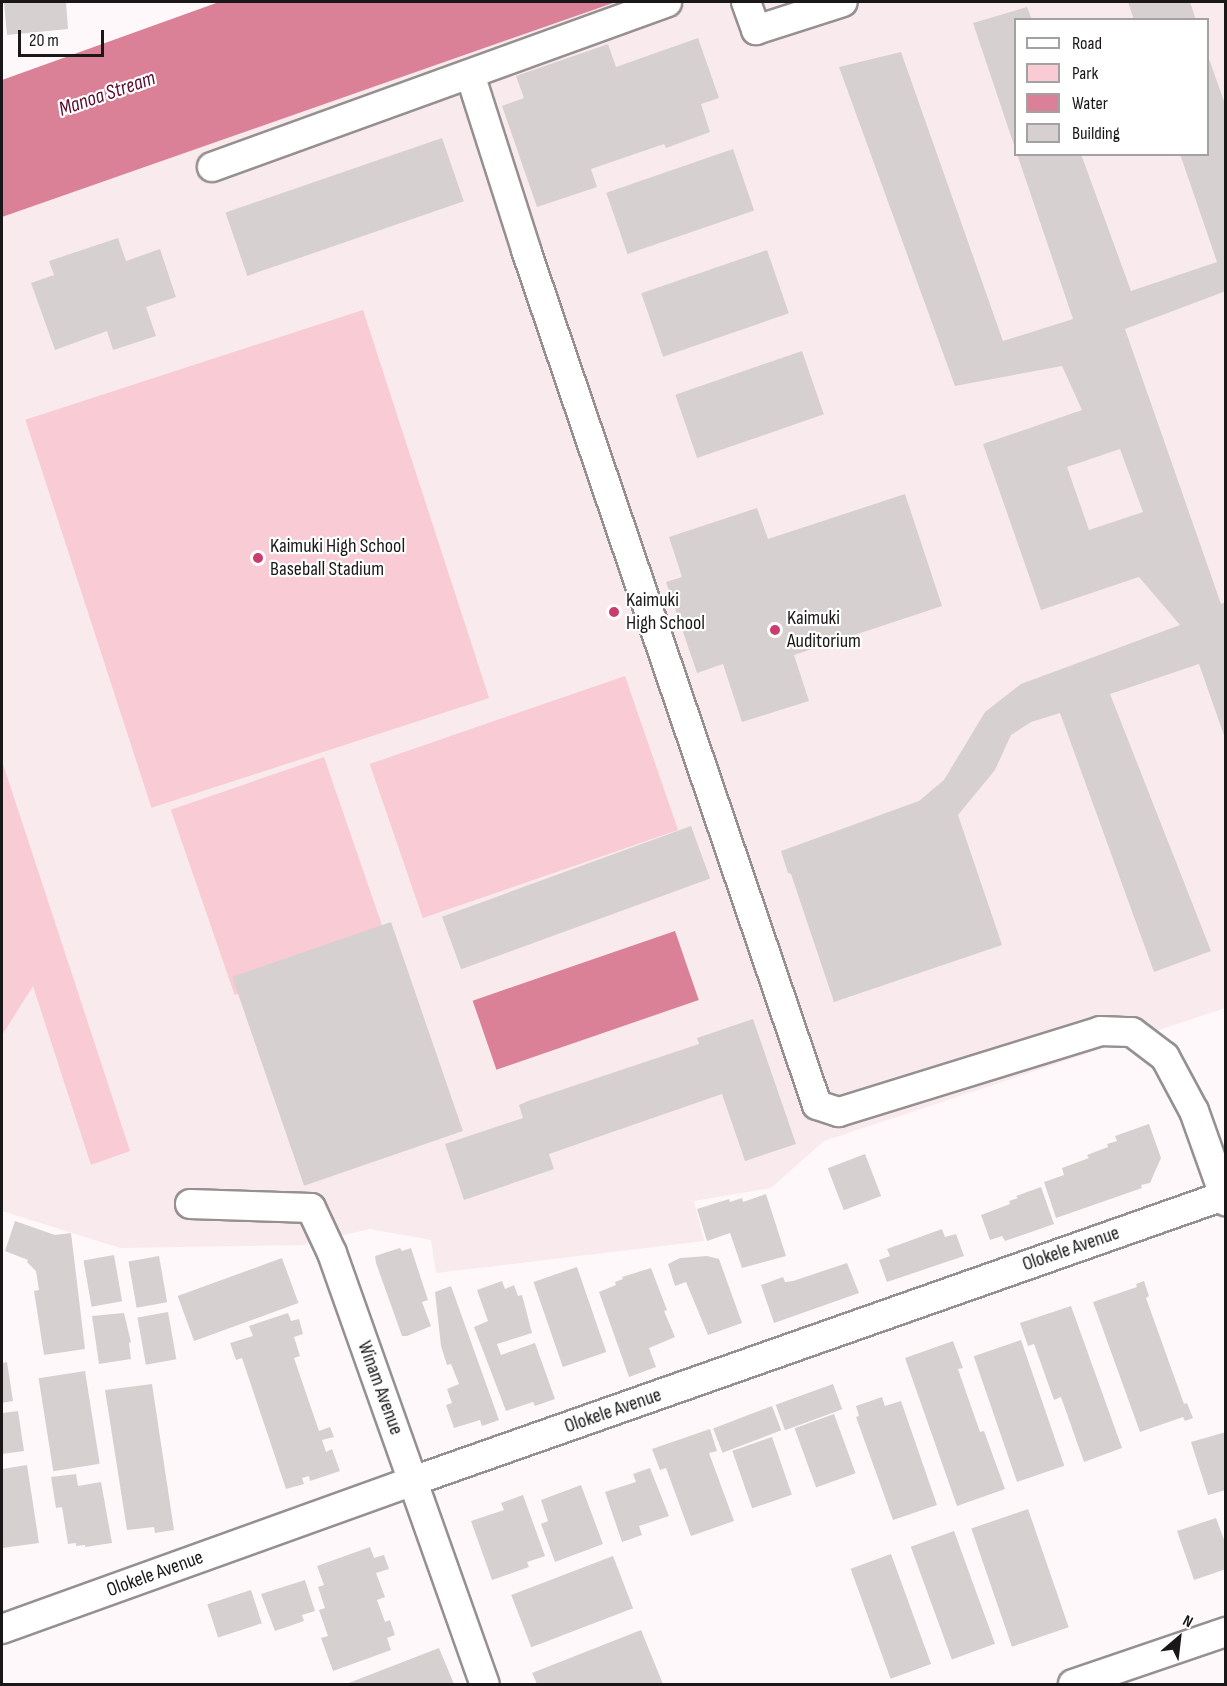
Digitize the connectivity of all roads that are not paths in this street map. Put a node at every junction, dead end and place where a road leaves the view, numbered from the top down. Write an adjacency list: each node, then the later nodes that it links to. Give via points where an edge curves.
1 (668, 2): 4 (street)
2 (746, 2): 3 (street, via 756,30)
3 (843, 2)
4 (470, 74): 5 (street); 6 (street, via 526,250 817,1104 839,1112 1101,1031 1132,1032 1165,1057 1194,1112)
5 (212, 167)
6 (1225, 1198): 8 (street, Olokele Avenue)
7 (190, 1204): 8 (street, Winam Avenue, via 311,1208 332,1253)
8 (413, 1481): 9 (street, Olokele Avenue); 11 (street, Winam Avenue)
9 (2, 1629)
10 (1226, 1632): 12 (street)
11 (485, 1684)
12 (1073, 1684)

